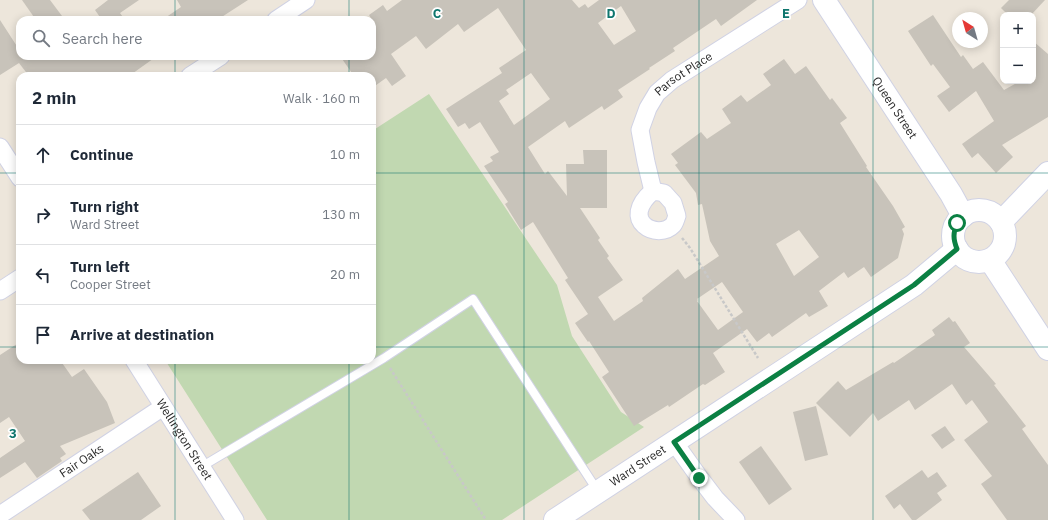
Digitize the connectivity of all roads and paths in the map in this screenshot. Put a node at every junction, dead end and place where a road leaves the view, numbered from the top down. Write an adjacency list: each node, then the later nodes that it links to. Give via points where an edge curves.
1 (306, 0): 4 (street)
2 (798, 0): 10 (street, Parsot Place, via 672,80 657,93 640,130)
3 (824, 0): 11 (street, Queen Street, via 952,194)
4 (282, 16)
5 (214, 60): 6 (street)
6 (196, 72)
7 (0, 147): 8 (street)
8 (16, 172)
9 (1048, 173): 12 (street)
10 (653, 191)
11 (963, 216): 12 (street, via 979,210 995,216); 14 (street, via 954,232 953,241)
12 (1001, 222): 15 (street, via 1004,243 997,255)
13 (681, 237): 20 (path)
14 (957, 249): 15 (street, via 961,256 968,260); 25 (street, Ward Street, via 914,285)
15 (990, 260): 18 (street)
16 (16, 281): 17 (street)
17 (0, 291)
18 (1048, 349)
19 (384, 358): 21 (lane); 27 (lane, via 473,300); 30 (path)
20 (758, 358)
21 (376, 363)
22 (136, 364): 24 (street, Wellington Street)
23 (374, 364): 26 (lane)
24 (163, 407): 26 (street, Wellington Street); 28 (street, Fair Oaks)
25 (674, 442): 27 (street, Ward Street); 32 (street, via 699,478)
26 (201, 467): 29 (street, Wellington Street)
27 (598, 492): 31 (street, Ward Street)
28 (0, 514)
29 (235, 520)
30 (486, 520)
31 (555, 520)
32 (736, 520)

